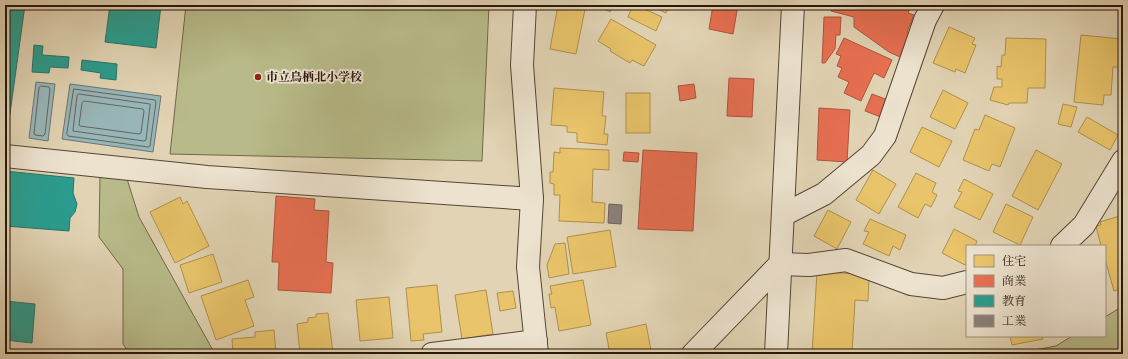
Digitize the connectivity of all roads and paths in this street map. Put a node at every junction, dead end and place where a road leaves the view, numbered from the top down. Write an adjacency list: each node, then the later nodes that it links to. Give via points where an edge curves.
1 (525, 5): 6 (street, via 522,65)
2 (793, 5): 7 (street)
3 (933, 5): 7 (street, via 925,20 886,136 871,155 824,194)
4 (5, 156): 6 (street, via 208,177)
5 (1123, 161): 8 (street, via 1084,225)
6 (532, 199): 11 (street, via 528,268)
7 (783, 215): 9 (street)
8 (1063, 245)
9 (780, 264): 10 (street, via 809,265 846,260 910,284 943,288); 13 (street); 14 (street)
10 (966, 282)
11 (536, 348): 12 (street)
12 (432, 354)
13 (693, 354)
14 (776, 354)

